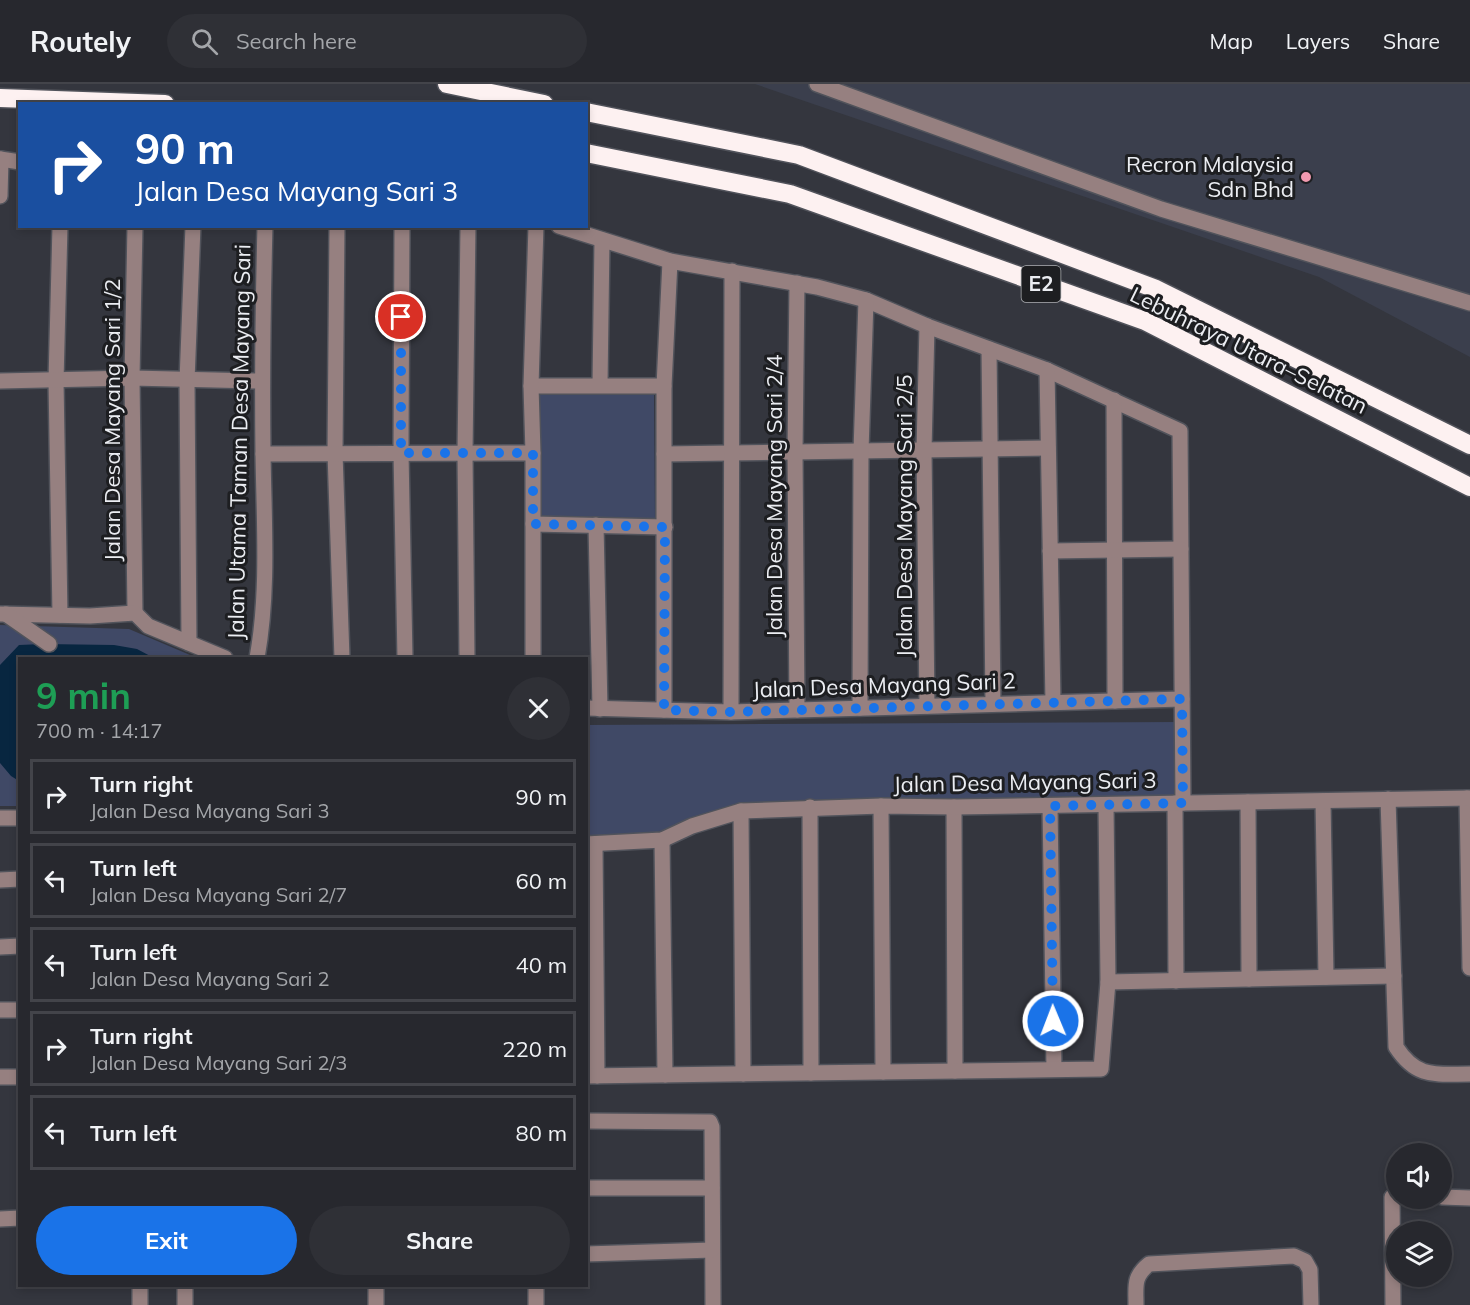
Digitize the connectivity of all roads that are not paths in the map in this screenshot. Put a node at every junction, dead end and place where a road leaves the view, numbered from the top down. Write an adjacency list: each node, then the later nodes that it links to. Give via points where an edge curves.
1 (447, 84): 5 (highway)
2 (818, 84): 25 (street, via 1161,209)
3 (0, 98): 4 (highway)
4 (110, 102)
5 (534, 102)
6 (588, 112): 38 (highway, Lebuhraya Utara–Selatan / E2, via 800,155 1156,289)
7 (588, 153): 51 (highway, Lebuhraya Utara–Selatan / E2, via 790,194 1145,321)
8 (1, 159): 9 (street); 10 (street)
9 (18, 162)
10 (0, 196)
11 (60, 228): 31 (street)
12 (135, 228): 29 (street, Jalan Desa Mayang Sari 1/2)
13 (193, 228): 32 (street)
14 (265, 228): 33 (street, Jalan Utama Taman Desa Mayang Sari)
15 (337, 228): 45 (street)
16 (402, 228): 46 (street)
17 (468, 228): 47 (street)
18 (536, 228): 35 (street)
19 (565, 228): 20 (street)
20 (602, 240): 21 (street); 34 (street)
21 (670, 261): 22 (street); 36 (street)
22 (732, 271): 23 (street); 49 (street)
23 (797, 283): 24 (street); 43 (street, Jalan Desa Mayang Sari 2/4)
24 (866, 300): 26 (street); 42 (street)
25 (1470, 303)
26 (927, 326): 27 (street); 41 (street, Jalan Desa Mayang Sari 2/5)
27 (989, 349): 28 (street); 40 (street)
28 (1047, 370): 37 (street); 39 (street)
29 (132, 378): 31 (street); 32 (street); 59 (street, Jalan Desa Mayang Sari 1/2)
30 (0, 381): 31 (street)
31 (56, 381): 60 (street)
32 (187, 381): 33 (street); 61 (street)
33 (261, 381): 44 (street, Jalan Utama Taman Desa Mayang Sari)
34 (600, 385): 35 (street); 36 (street)
35 (531, 386): 48 (street)
36 (664, 386): 50 (street)
37 (1114, 400): 55 (street, via 1180,431); 57 (street)
38 (1470, 446)
39 (1048, 448): 40 (street); 56 (street)
40 (990, 449): 41 (street); 72 (street)
41 (924, 450): 42 (street); 73 (street, Jalan Desa Mayang Sari 2/5)
42 (861, 451): 43 (street); 74 (street)
43 (795, 452): 49 (street); 77 (street, Jalan Desa Mayang Sari 2/4)
44 (263, 453): 45 (street); 64 (street, Jalan Utama Taman Desa Mayang Sari, via 263,627)
45 (335, 453): 46 (street); 65 (street)
46 (401, 453): 47 (street); 66 (street)
47 (465, 453): 48 (street); 67 (street)
48 (533, 453): 52 (street)
49 (731, 453): 50 (street); 78 (street)
50 (664, 454): 54 (street)
51 (1470, 488)
52 (533, 524): 53 (street); 68 (street)
53 (597, 525): 54 (street); 75 (street)
54 (665, 527): 76 (street)
55 (1181, 549): 57 (street); 69 (street)
56 (1050, 551): 57 (street); 71 (street)
57 (1115, 551): 70 (street)
58 (3, 614): 60 (street); 62 (street)
59 (135, 614): 60 (street); 61 (street, via 148,626)
60 (60, 615)
61 (189, 643): 63 (street)
62 (49, 644)
63 (223, 657)
64 (258, 657)
65 (342, 657)
66 (405, 657)
67 (467, 657)
68 (532, 657)
69 (1182, 699): 70 (street, Jalan Desa Mayang Sari 2); 83 (street)
70 (1115, 701): 71 (street, Jalan Desa Mayang Sari 2)
71 (1053, 702): 72 (street, Jalan Desa Mayang Sari 2)
72 (993, 704): 73 (street, Jalan Desa Mayang Sari 2)
73 (927, 706): 74 (street, Jalan Desa Mayang Sari 2)
74 (860, 708): 77 (street, Jalan Desa Mayang Sari 2)
75 (593, 709): 76 (street, Jalan Desa Mayang Sari 2)
76 (664, 710): 78 (street, Jalan Desa Mayang Sari 2)
77 (797, 710): 78 (street, Jalan Desa Mayang Sari 2)
78 (731, 712)
79 (1469, 798): 80 (street, Jalan Desa Mayang Sari 3); 98 (street)
80 (1388, 799): 81 (street, Jalan Desa Mayang Sari 3); 99 (street)
81 (1323, 801): 82 (street, Jalan Desa Mayang Sari 3); 100 (street)
82 (1248, 802): 83 (street, Jalan Desa Mayang Sari 3); 101 (street)
83 (1179, 803): 84 (street, Jalan Desa Mayang Sari 3); 102 (street)
84 (1106, 805): 86 (street, Jalan Desa Mayang Sari 3); 103 (street)
85 (881, 806): 87 (street, Jalan Desa Mayang Sari 3); 88 (street, Jalan Desa Mayang Sari 3); 108 (street)
86 (1050, 806): 88 (street, Jalan Desa Mayang Sari 3); 106 (street)
87 (810, 807): 89 (street, Jalan Desa Mayang Sari 3); 109 (street)
88 (954, 807): 107 (street)
89 (741, 811): 92 (street, Jalan Desa Mayang Sari 3); 110 (street)
90 (0, 818): 91 (street)
91 (18, 818)
92 (662, 840): 93 (street, Jalan Desa Mayang Sari 3); 112 (street)
93 (591, 844): 113 (street)
94 (18, 879): 95 (street)
95 (0, 880)
96 (0, 946): 97 (street)
97 (18, 946)
98 (1470, 968)
99 (1394, 976): 100 (street); 111 (street, via 1396,1047 1406,1062 1426,1074)
100 (1326, 977): 101 (street)
101 (1249, 979): 102 (street)
102 (1176, 981): 103 (street)
103 (1107, 982): 106 (street, via 1101,1069)
104 (0, 1010): 105 (street)
105 (18, 1010)
106 (1054, 1069): 107 (street)
107 (955, 1071): 108 (street)
108 (883, 1072): 109 (street)
109 (811, 1073): 110 (street)
110 (743, 1074): 112 (street)
111 (1470, 1074)
112 (665, 1075): 113 (street)
113 (592, 1076)
114 (0, 1077): 115 (street)
115 (18, 1077)
116 (588, 1121): 118 (street, via 710,1122)
117 (588, 1188): 118 (street)
118 (712, 1188): 124 (street)
119 (1452, 1197): 120 (street)
120 (1470, 1198)
121 (1392, 1209): 137 (street)
122 (18, 1218): 123 (street)
123 (0, 1219)
124 (712, 1250): 125 (street); 134 (street)
125 (588, 1254)
126 (140, 1287): 130 (street)
127 (185, 1287): 131 (street)
128 (376, 1287): 132 (street)
129 (536, 1287): 133 (street)
130 (140, 1305)
131 (185, 1305)
132 (376, 1305)
133 (536, 1305)
134 (713, 1305)
135 (1136, 1305): 136 (street, via 1136,1279 1149,1264 1294,1256 1305,1261 1310,1270)
136 (1311, 1305)
137 (1393, 1305)

